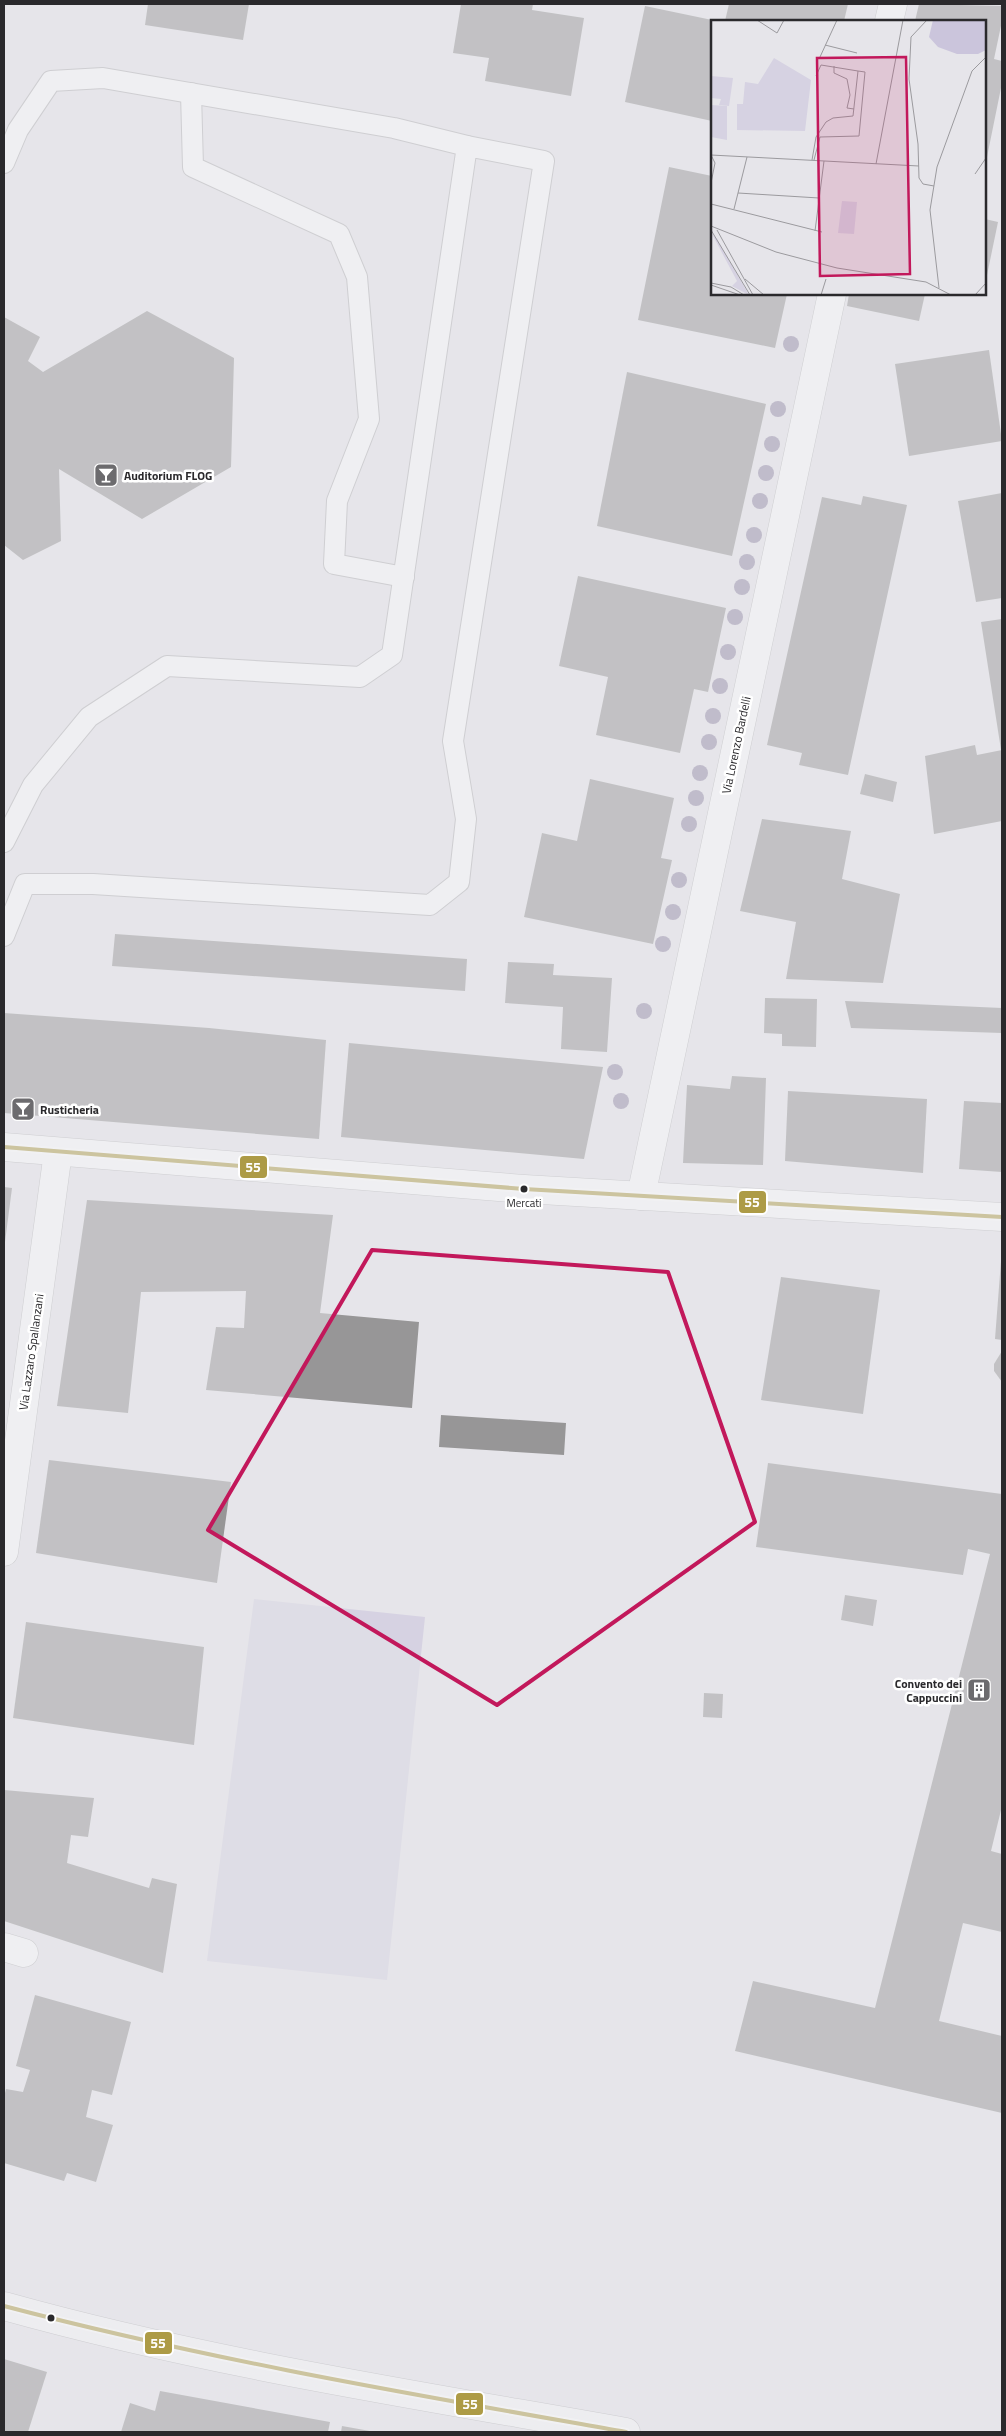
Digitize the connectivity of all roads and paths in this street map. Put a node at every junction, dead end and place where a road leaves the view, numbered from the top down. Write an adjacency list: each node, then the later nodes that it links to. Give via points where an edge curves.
1 (893, 4): 2 (street)
2 (889, 20)
3 (191, 93): 4 (lane, via 394,128); 5 (lane, via 103,78 51,81 18,130); 7 (lane, via 193,167 339,234 357,277 369,419 337,501 334,564)
4 (467, 146): 7 (lane); 9 (lane, via 544,161 454,741 466,819 459,882 430,905 93,884 25,884)
5 (4, 163)
6 (832, 295): 12 (street, Via Lorenzo Bardelli)
7 (404, 577): 8 (lane, via 392,655 360,677 168,666 89,717 33,785)
8 (4, 842)
9 (4, 936)
10 (4, 1147): 11 (street)
11 (58, 1152): 12 (street); 14 (street, Via Lazzaro Spallanzani)
12 (641, 1196): 13 (street)
13 (1002, 1217)
14 (5, 1538)
15 (4, 2306): 16 (street, via 192,2352)
16 (626, 2432)

